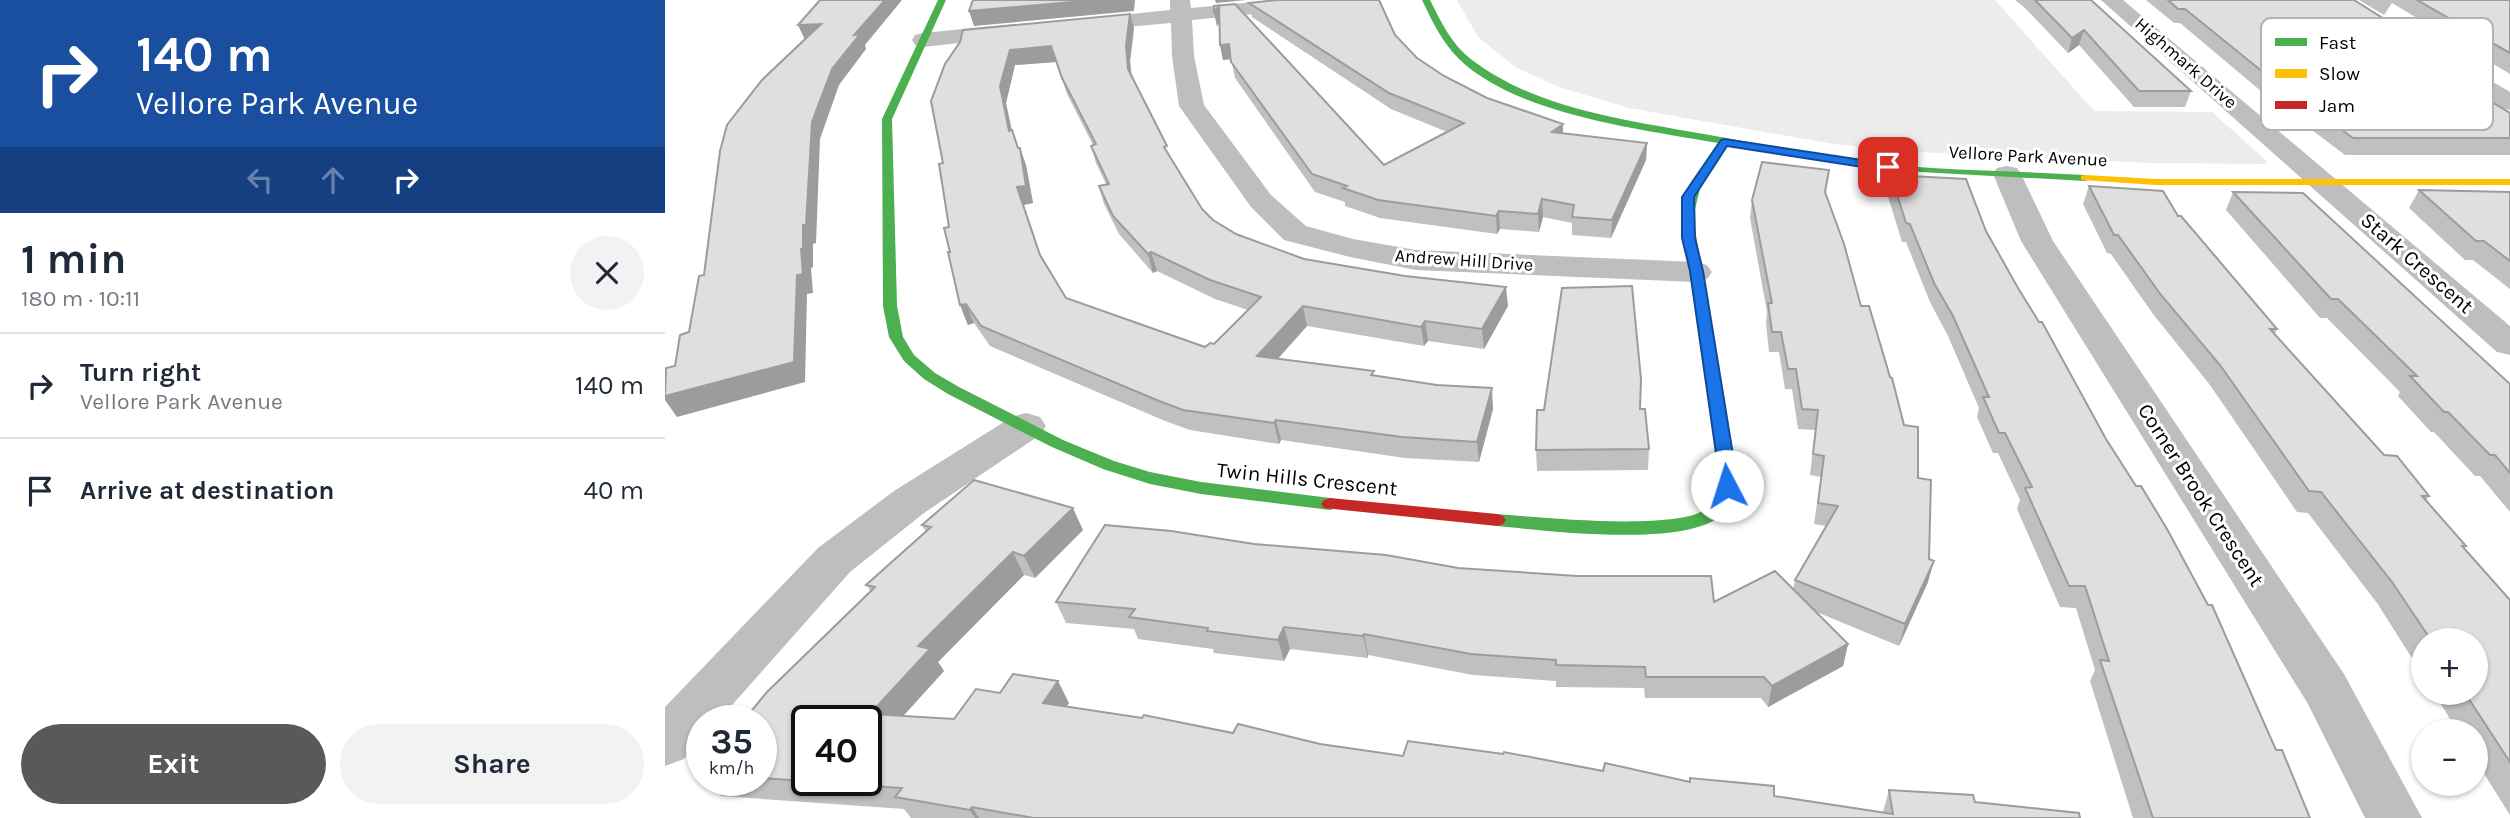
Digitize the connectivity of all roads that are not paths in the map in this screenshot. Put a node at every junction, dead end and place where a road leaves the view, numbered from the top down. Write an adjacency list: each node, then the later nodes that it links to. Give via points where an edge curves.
1 (942, 0): 10 (street, Twin Hills Crescent)
2 (1337, 0): 6 (street)
3 (1426, 0): 15 (street, Vellore Park Avenue, via 1446,40 1500,82 1596,117)
4 (2112, 0): 13 (street, Highmark Drive)
5 (2340, 0): 7 (street)
6 (1181, 7): 8 (street); 19 (street, Andrew Hill Drive, via 1192,106 1261,201 1295,233 1416,260)
7 (2370, 18)
8 (1057, 27)
9 (1030, 30): 10 (street)
10 (923, 40): 21 (street, Twin Hills Crescent, via 887,118 894,331 914,363 937,381)
11 (2493, 93): 12 (street)
12 (2510, 103)
13 (2261, 129)
14 (2263, 130): 17 (street, Highmark Drive)
15 (1724, 142): 16 (street, Vellore Park Avenue, via 1874,166); 19 (street, Twin Hills Crescent, via 1688,197 1688,238)
16 (2007, 174): 17 (street, Vellore Park Avenue); 23 (street, Corner Brook Crescent, via 2037,241 2326,688)
17 (2323, 182): 18 (street, Vellore Park Avenue); 20 (street, Stark Crescent)
18 (2510, 182)
19 (1696, 271): 21 (street, Twin Hills Crescent, via 1727,467 1727,486 1720,503 1704,519 1549,526 1198,488 1126,471)
20 (2510, 344)
21 (1026, 426): 22 (street, via 909,502 834,560)
22 (665, 743)
23 (2394, 818)

